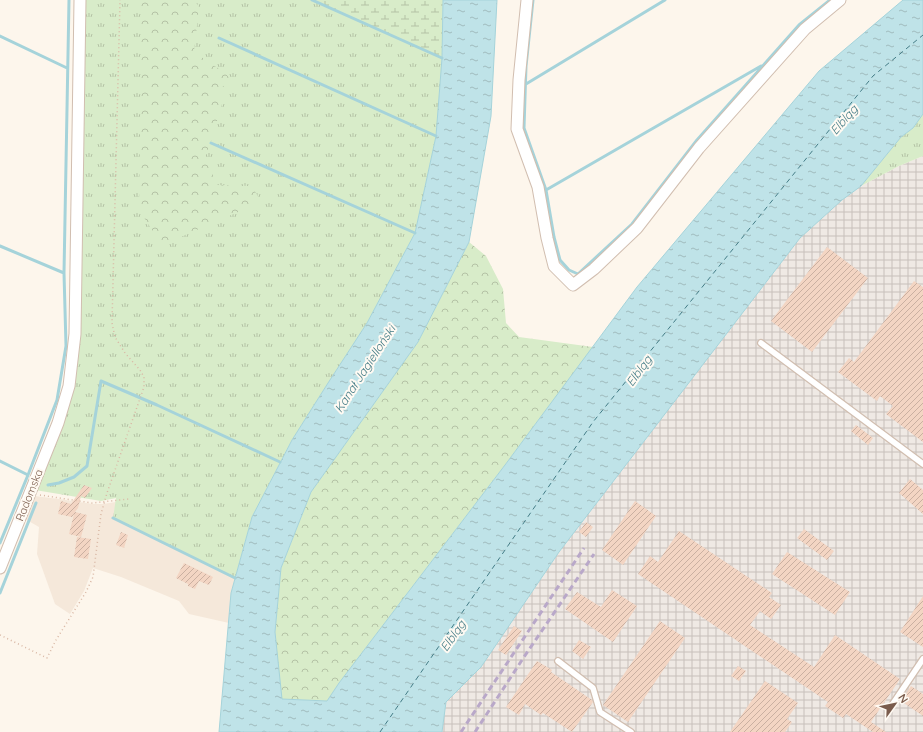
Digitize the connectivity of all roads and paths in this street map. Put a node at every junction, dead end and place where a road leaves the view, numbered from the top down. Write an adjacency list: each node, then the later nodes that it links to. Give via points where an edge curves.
1 (80, 0): 7 (street, Radomska, via 74,334 68,386 58,423)
2 (120, 0): 9 (path, via 112,323 125,353 144,377 144,387)
3 (526, 0): 4 (street, via 519,80 518,129 538,186 554,266 573,285 594,269 637,228 699,148 805,28)
4 (840, 0)
5 (761, 343): 6 (lane)
6 (923, 464)
7 (30, 493): 9 (path, via 92,503); 10 (street, Radomska)
8 (129, 499): 9 (path)
9 (104, 502): 11 (path, via 92,577 86,592 47,658)
10 (0, 568)
11 (0, 635)
12 (923, 659): 14 (lane)
13 (558, 661): 15 (lane, via 593,688 600,712)
14 (890, 708)
15 (631, 732)

